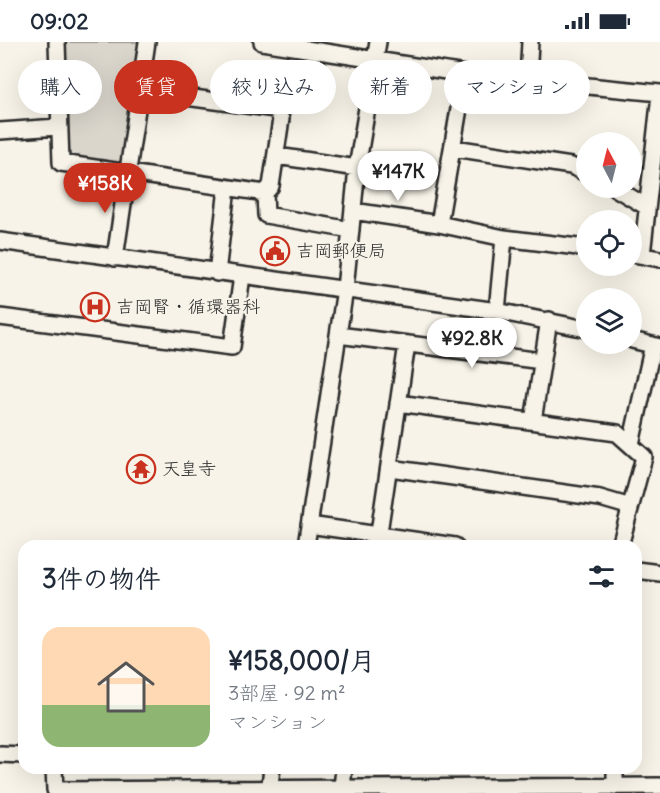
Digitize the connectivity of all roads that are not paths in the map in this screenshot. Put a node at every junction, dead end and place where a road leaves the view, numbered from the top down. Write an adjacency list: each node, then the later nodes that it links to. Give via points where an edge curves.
1 (57, 42): 14 (street)
2 (147, 42): 6 (street)
3 (262, 42): 5 (street)
4 (530, 42): 7 (street)
5 (376, 52): 8 (street); 18 (street)
6 (145, 60)
7 (529, 60)
8 (444, 69)
9 (590, 84): 10 (street)
10 (660, 94): 24 (street)
11 (198, 99): 17 (street, via 275,109 281,119)
12 (137, 114): 20 (street)
13 (459, 114): 16 (street)
14 (58, 127): 15 (street); 20 (street, via 61,163)
15 (0, 131)
16 (454, 148): 19 (street); 26 (street)
17 (277, 156): 18 (street); 22 (street, via 271,186)
18 (357, 168): 25 (street)
19 (576, 168)
20 (128, 174): 21 (street); 33 (street)
21 (227, 188): 22 (street); 35 (street)
22 (265, 193): 28 (street, via 266,214)
23 (631, 198): 24 (street)
24 (646, 207): 27 (street)
25 (353, 211): 26 (street); 28 (street)
26 (439, 224): 29 (street)
27 (642, 228)
28 (351, 230): 37 (street)
29 (504, 238): 31 (street); 38 (street)
30 (0, 242): 33 (street)
31 (576, 247)
32 (642, 256): 34 (street)
33 (115, 258): 35 (street)
34 (660, 259)
35 (217, 273): 36 (street)
36 (242, 276): 37 (street); 39 (street, via 232,347)
37 (345, 290): 38 (street); 42 (street)
38 (497, 311): 40 (street)
39 (0, 317)
40 (549, 320): 41 (street); 45 (street)
41 (576, 327)
42 (338, 335): 43 (street); 51 (street)
43 (407, 344): 45 (street); 46 (street)
44 (656, 346): 48 (street)
45 (542, 361): 47 (street)
46 (398, 403): 47 (street); 49 (street)
47 (534, 421): 48 (street, via 617,433)
48 (631, 444): 50 (street, via 644,457)
49 (390, 468): 50 (street, via 600,498); 53 (street)
50 (629, 510): 54 (street)
51 (309, 525): 52 (street); 53 (street)
52 (307, 540)
53 (378, 540)
54 (622, 540)
55 (642, 571): 56 (street)
56 (660, 573)
57 (0, 754): 58 (street)
58 (18, 755)
59 (54, 774): 66 (street, via 55,790)
60 (271, 774): 66 (street)
61 (343, 774): 65 (street)
62 (615, 774): 64 (street)
63 (660, 786): 64 (street)
64 (615, 787): 65 (street)
65 (342, 788): 66 (street)
66 (269, 792)

